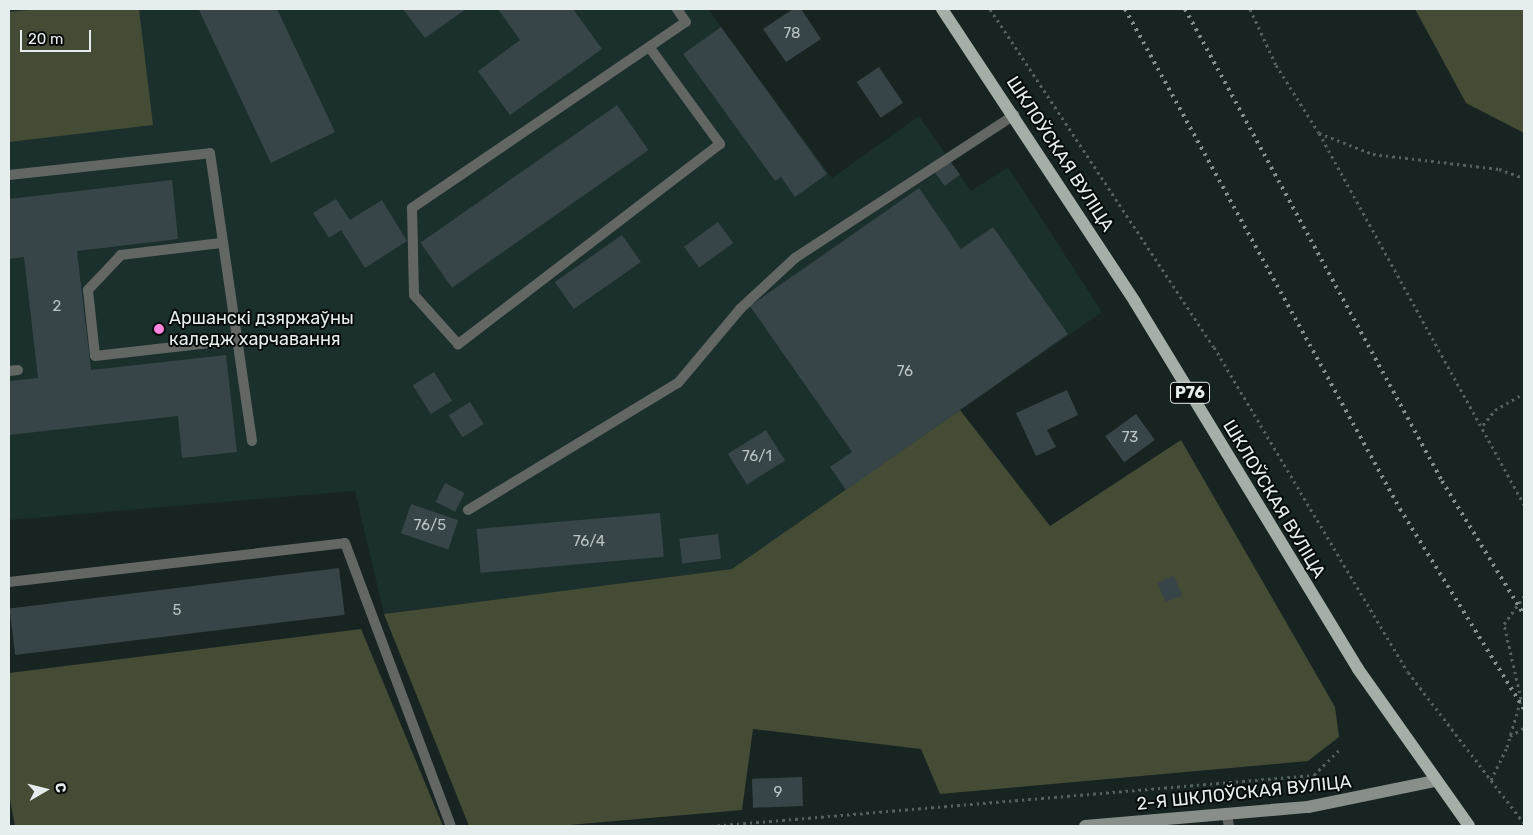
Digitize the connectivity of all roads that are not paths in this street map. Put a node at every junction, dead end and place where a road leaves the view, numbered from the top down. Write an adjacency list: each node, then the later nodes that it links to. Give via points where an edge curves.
1 (677, 9): 3 (lane, via 686,22)
2 (942, 9): 4 (main road, ШКЛОЎСКАЯ ВУЛІЦА / Р76)
3 (650, 48): 3 (lane, via 412,208 414,295 458,344 720,144)
4 (1014, 114): 9 (lane, via 795,258 740,309 678,383); 11 (main road, ШКЛОЎСКАЯ ВУЛІЦА / Р76, via 1136,302 1358,669)
5 (9, 175): 6 (lane, via 210,153)
6 (221, 244): 7 (lane); 7 (lane, via 121,255 88,290 95,356)
7 (236, 340): 8 (lane)
8 (252, 441)
9 (468, 510)
10 (9, 582): 13 (lane, via 345,543)
11 (1435, 781): 12 (street, 2-Я ШКЛОЎСКАЯ ВУЛІЦА); 15 (main road, ШКЛОЎСКАЯ ВУЛІЦА / Р76)
12 (1228, 821): 14 (street, 2-Я ШКЛОЎСКАЯ ВУЛІЦА)
13 (451, 826)
14 (1085, 826)
15 (1469, 826)

